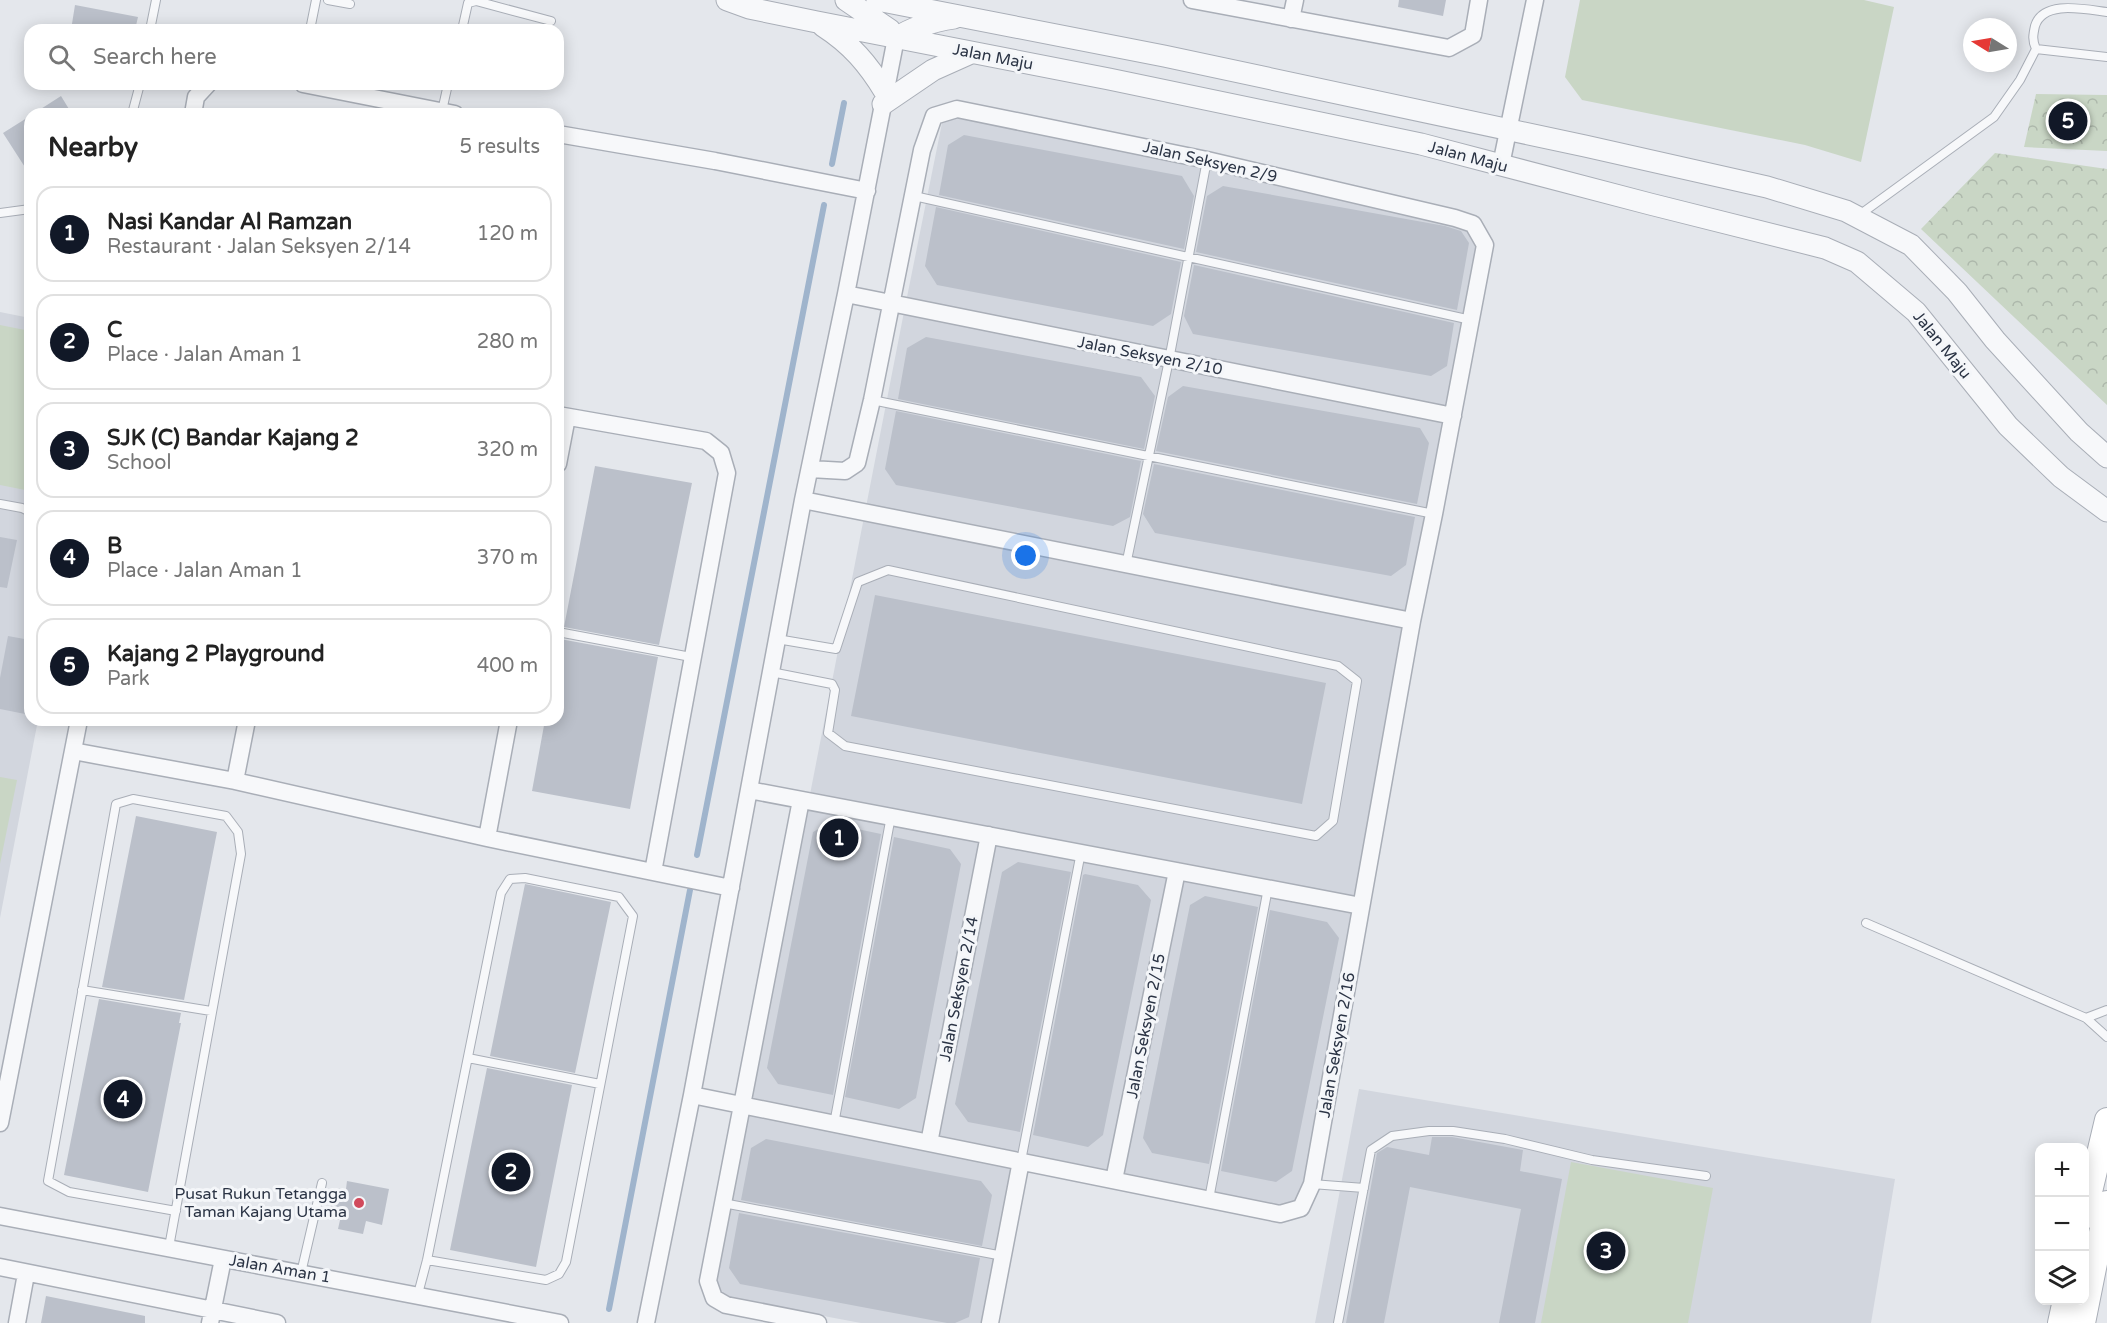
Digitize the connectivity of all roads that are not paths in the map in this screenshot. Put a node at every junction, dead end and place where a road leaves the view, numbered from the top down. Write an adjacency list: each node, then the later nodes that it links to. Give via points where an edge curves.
1 (156, 0): 17 (lane)
2 (316, 0): 18 (lane)
3 (328, 0): 11 (lane)
4 (727, 0): 16 (street, Jalan Maju)
5 (846, 0): 20 (street)
6 (877, 0): 13 (street, Jalan Maju)
7 (1192, 0): 14 (street)
8 (1295, 0): 14 (street)
9 (1479, 0): 14 (street, via 1473,34 1449,48)
10 (1535, 0): 33 (street)
11 (350, 4)
12 (2107, 12): 21 (lane, via 2055,6 2044,10 2037,17 2032,39)
13 (966, 17): 20 (street, via 936,21); 33 (street, Jalan Maju)
14 (1291, 19)
15 (551, 21): 19 (lane, via 476,1 468,3)
16 (817, 22): 20 (street, Jalan Maju); 28 (street, via 871,68)
17 (151, 24)
18 (311, 24)
19 (463, 24)
20 (896, 38): 22 (street, Jalan Maju); 28 (street)
21 (2036, 49): 23 (lane); 41 (lane, via 1994,117)
22 (971, 53): 28 (street); 36 (street, Jalan Maju, via 1422,144)
23 (2107, 57)
24 (138, 90): 29 (lane)
25 (202, 90): 30 (street)
26 (333, 90): 31 (street)
27 (448, 90): 32 (lane)
28 (884, 98): 37 (street)
29 (134, 108)
30 (194, 108)
31 (424, 108)
32 (449, 108)
33 (1509, 130): 36 (street); 41 (street, Jalan Maju, via 1767,187)
34 (564, 135): 37 (street)
35 (1207, 160): 38 (street, Jalan Seksyen 2/9, via 957,109 934,116 922,150); 42 (street, Jalan Seksyen 2/9, via 1455,218 1473,225); 43 (lane)
36 (1501, 165): 57 (street, Jalan Maju, via 1790,238 1857,262 1916,312 2008,426 2061,477)
37 (867, 191): 44 (street)
38 (914, 196): 43 (lane); 45 (street)
39 (24, 210): 40 (lane)
40 (0, 213)
41 (1858, 216): 52 (street, Jalan Maju, via 1911,245 1958,292 1995,340 2079,432)
42 (1480, 234): 46 (street, Jalan Seksyen 2/16, via 1485,245)
43 (1188, 255): 46 (lane); 47 (lane)
44 (846, 294): 45 (street, Jalan Seksyen 2/10); 53 (street)
45 (891, 303): 47 (street, Jalan Seksyen 2/10); 48 (street)
46 (1471, 320): 50 (street, Jalan Seksyen 2/16)
47 (1169, 360): 50 (street, Jalan Seksyen 2/10); 51 (lane)
48 (872, 400): 51 (lane); 53 (street, via 857,463 845,471)
49 (564, 416): 63 (street, via 706,441 721,453 727,473)
50 (1453, 416): 58 (street, Jalan Seksyen 2/16)
51 (1150, 456): 58 (lane); 59 (lane)
52 (2107, 457)
53 (810, 469): 54 (street)
54 (803, 500): 59 (street); 62 (street)
55 (0, 504): 56 (lane)
56 (24, 509)
57 (2107, 511)
58 (1434, 514): 60 (street, Jalan Seksyen 2/16)
59 (1126, 566): 60 (street)
60 (1412, 621): 80 (street, Jalan Seksyen 2/16)
61 (564, 633): 63 (lane)
62 (777, 639): 64 (street); 64 (lane, via 836,649 858,582 888,570 1338,666 1357,681 1333,821 1316,836 845,746 828,733 835,690 832,684)
63 (691, 657): 77 (street)
64 (771, 672): 70 (street)
65 (78, 726): 68 (street)
66 (246, 726): 69 (street)
67 (508, 726): 74 (street)
68 (73, 751): 69 (street); 92 (street)
69 (235, 781): 74 (street)
70 (749, 790): 71 (street); 78 (street)
71 (801, 800): 72 (street); 90 (street)
72 (891, 816): 73 (street); 93 (lane)
73 (989, 835): 75 (street); 94 (street, Jalan Seksyen 2/14)
74 (487, 838): 77 (street)
75 (1081, 852): 76 (street); 95 (lane)
76 (1177, 871): 79 (street); 97 (street, Jalan Seksyen 2/15)
77 (652, 872): 78 (street)
78 (731, 888): 89 (street)
79 (1268, 888): 80 (street); 101 (lane)
80 (1361, 906): 99 (street, Jalan Seksyen 2/16)
81 (1866, 923): 85 (lane)
82 (82, 990): 84 (lane); 84 (lane, via 116,804 133,799 226,816 238,832 241,854); 105 (lane, via 48,1181 69,1192)
83 (2107, 1010): 85 (lane)
84 (211, 1011): 105 (lane)
85 (2086, 1018): 86 (lane)
86 (2107, 1037)
87 (468, 1058): 88 (lane); 88 (lane, via 501,893 510,879 525,878 619,897 633,916); 110 (lane)
88 (600, 1084): 110 (lane, via 566,1262 559,1274 546,1280)
89 (692, 1095): 90 (street); 120 (street)
90 (742, 1105): 93 (street); 103 (street)
91 (2107, 1120): 102 (main road)
92 (0, 1124)
93 (834, 1124): 94 (street)
94 (929, 1143): 95 (street)
95 (1021, 1161): 97 (street); 108 (street)
96 (1707, 1176): 100 (lane, via 1592,1160 1475,1134 1429,1131 1392,1136 1371,1150)
97 (1114, 1180): 101 (street)
98 (322, 1184): 112 (lane)
99 (1312, 1184): 100 (lane); 101 (street, via 1301,1208 1280,1214)
100 (1364, 1188): 123 (lane)
101 (1209, 1199)
102 (2089, 1199)
103 (723, 1203): 108 (lane); 121 (street, via 708,1281 714,1298 726,1305)
104 (2107, 1203): 125 (main road)
105 (176, 1211): 107 (lane)
106 (0, 1216): 107 (street, Jalan Aman 1)
107 (169, 1247): 109 (street, Jalan Aman 1)
108 (1003, 1256): 122 (street)
109 (223, 1259): 112 (street, Jalan Aman 1); 116 (street)
110 (427, 1260): 114 (lane)
111 (0, 1268): 113 (street)
112 (301, 1273): 114 (street, Jalan Aman 1)
113 (26, 1274): 116 (street); 117 (street)
114 (418, 1294): 119 (street, Jalan Aman 1)
115 (2064, 1305): 124 (main road)
116 (211, 1317): 118 (street)
117 (17, 1323)
118 (277, 1323)
119 (560, 1323)
120 (646, 1323)
121 (818, 1323)
122 (990, 1323)
123 (1338, 1323)
124 (2060, 1323)
125 (2083, 1323)

